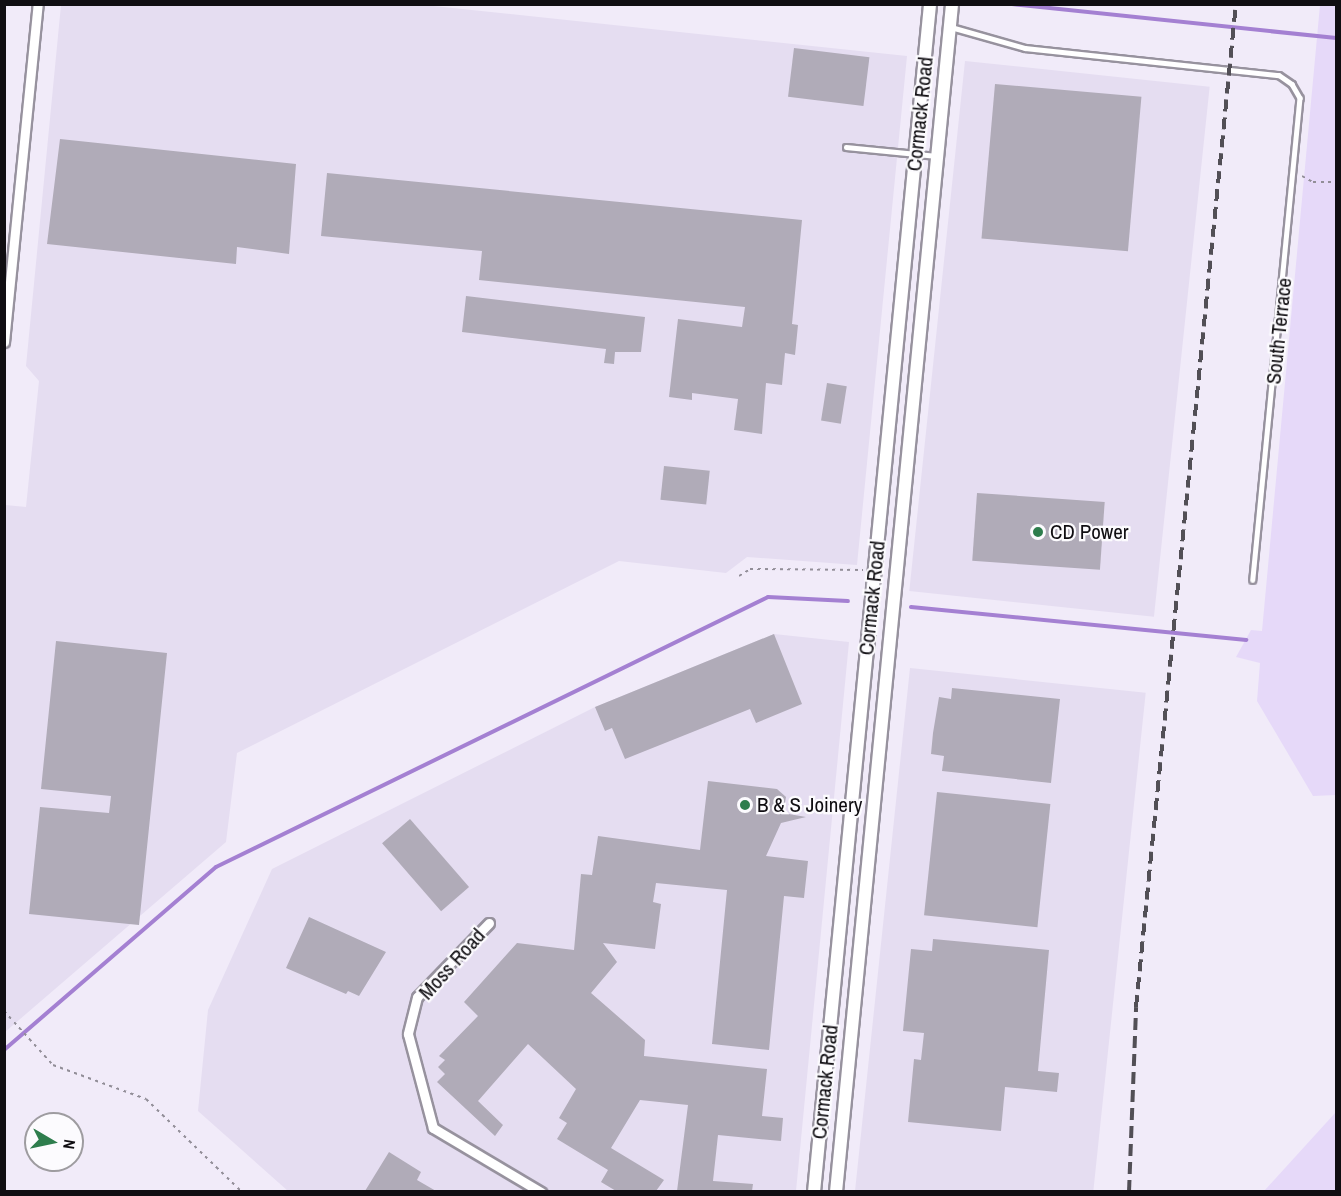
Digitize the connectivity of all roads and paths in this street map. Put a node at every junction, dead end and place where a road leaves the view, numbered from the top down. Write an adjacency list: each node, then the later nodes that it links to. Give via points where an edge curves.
1 (38, 4): 10 (street)
2 (930, 4): 6 (street, Cormack Road)
3 (952, 4): 4 (street, Cormack Road)
4 (950, 27): 7 (street, Cormack Road); 8 (lane, South Terrace, via 983,33 1025,48 1279,75 1292,84 1300,98)
5 (846, 147): 6 (lane)
6 (916, 154): 7 (lane); 11 (street, Cormack Road)
7 (937, 156): 19 (street, Cormack Road)
8 (1295, 174): 9 (path, via 1313,182); 13 (lane, South Terrace)
9 (1336, 182)
10 (4, 342)
11 (875, 573): 12 (path, via 854,567 822,571 750,569); 18 (street, Cormack Road)
12 (739, 576)
13 (1253, 580)
14 (489, 922): 17 (street, Moss Road, via 417,997 408,1034 433,1128)
15 (4, 1011): 16 (path, via 41,1055 64,1070 122,1087 146,1099)
16 (242, 1191)
17 (541, 1191)
18 (814, 1191)
19 (836, 1191)

